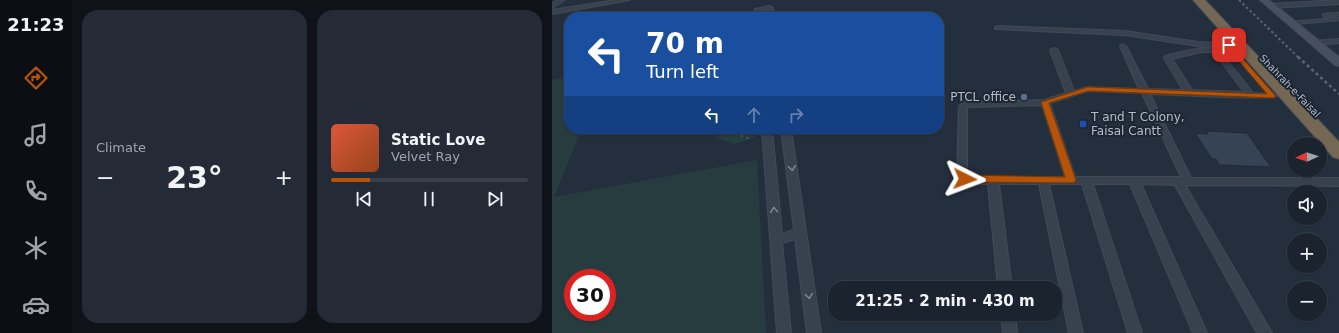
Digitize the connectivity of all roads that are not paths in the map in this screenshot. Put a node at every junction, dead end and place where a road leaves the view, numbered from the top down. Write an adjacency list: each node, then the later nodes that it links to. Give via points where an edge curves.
1 (562, 0): 9 (street)
2 (594, 0): 10 (street)
3 (628, 0): 10 (street)
4 (1189, 0): 21 (highway)
5 (1199, 0): 35 (highway, Shahrah-e-Faisal)
6 (1208, 0): 34 (highway, Shahrah-e-Faisal)
7 (1339, 2): 8 (street)
8 (1267, 3): 17 (street)
9 (552, 6)
10 (583, 7): 11 (street)
11 (552, 12)
12 (761, 12): 13 (street, via 770,8)
13 (770, 12)
14 (1339, 14): 16 (lane, via 1324,15)
15 (1339, 19): 16 (lane)
16 (1333, 20): 17 (lane)
17 (1291, 23): 20 (street)
18 (997, 28): 21 (street, via 1125,33 1198,44)
19 (1339, 41): 20 (street)
20 (1314, 43): 24 (street)
21 (1229, 45): 29 (highway)
22 (1123, 46): 25 (street)
23 (1054, 50): 27 (street)
24 (1339, 63)
25 (1144, 92): 26 (street); 27 (street, via 1088,89); 43 (street)
26 (1189, 93): 28 (street); 28 (street, via 1168,58 1200,50 1216,50)
27 (1071, 94): 30 (street)
28 (1251, 96): 29 (street)
29 (1273, 96): 33 (highway)
30 (1045, 102): 38 (street, via 963,106 962,176 965,179); 40 (street)
31 (767, 134): 46 (street, one-way to 31)
32 (787, 134): 45 (street, one-way to 45)
33 (1310, 137)
34 (1339, 137)
35 (1339, 153)
36 (1327, 156): 37 (highway)
37 (1339, 169)
38 (993, 180): 39 (street); 47 (street)
39 (1043, 180): 40 (street); 52 (street)
40 (1071, 180): 41 (street)
41 (1086, 180): 42 (street); 53 (street)
42 (1134, 180): 43 (street); 54 (street)
43 (1183, 181): 44 (street); 55 (street)
44 (1339, 182)
45 (801, 233): 46 (street); 50 (street, one-way to 50)
46 (776, 240): 49 (street)
47 (1004, 281)
48 (1009, 321): 51 (street)
49 (784, 333)
50 (814, 333)
51 (1010, 333)
52 (1076, 333)
53 (1135, 333)
54 (1200, 333)
55 (1265, 333)

